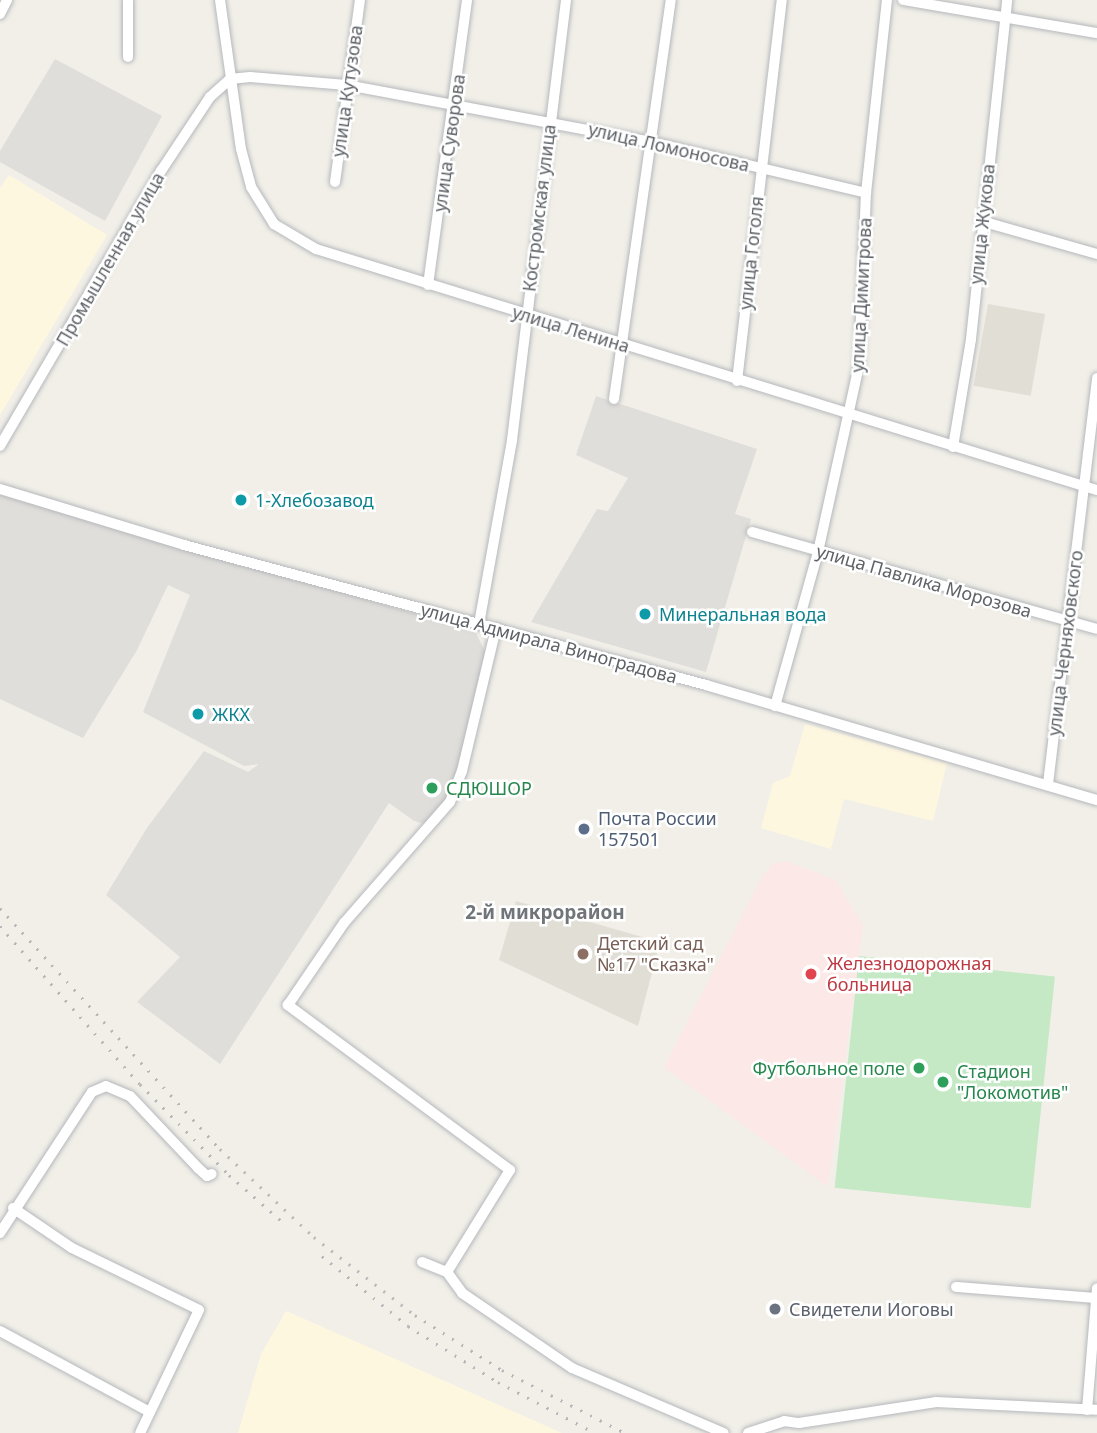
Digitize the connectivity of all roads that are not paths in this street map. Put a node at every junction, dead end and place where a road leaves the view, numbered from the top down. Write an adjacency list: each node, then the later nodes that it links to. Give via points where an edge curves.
1 (7, 0): 12 (street)
2 (128, 0): 15 (street)
3 (220, 0): 16 (street, улица Ленина)
4 (360, 0): 17 (street, улица Кутузова)
5 (467, 0): 18 (street, улица Суворова)
6 (566, 0): 19 (street, Костромская улица)
7 (671, 0): 20 (street)
8 (782, 0): 21 (street, улица Гоголя)
9 (887, 0): 23 (street, улица Димитрова)
10 (902, 0): 13 (street)
11 (1007, 0): 13 (street, улица Жукова)
12 (0, 15)
13 (1005, 17): 14 (street); 24 (street, улица Жукова)
14 (1097, 33)
15 (128, 57)
16 (230, 79): 17 (street, улица Ломоносова); 26 (street, улица Ленина, via 251,187 274,223 316,249); 33 (street, Промышленная улица, via 210,97 161,171)
17 (347, 85): 18 (street, улица Ломоносова); 22 (street, улица Кутузова)
18 (455, 105): 19 (street, улица Ломоносова); 26 (street, улица Суворова)
19 (550, 121): 20 (street, улица Ломоносова); 27 (street, Костромская улица)
20 (651, 142): 21 (street, улица Ломоносова); 28 (street)
21 (761, 168): 23 (street, улица Ломоносова); 30 (street, улица Гоголя)
22 (335, 182)
23 (866, 193): 32 (street, улица Димитрова, via 859,366)
24 (981, 221): 25 (street); 34 (street, улица Жукова, via 971,339)
25 (1097, 254)
26 (428, 285): 27 (street, улица Ленина)
27 (526, 315): 28 (street, улица Ленина); 41 (street, Костромская улица, via 501,515)
28 (621, 344): 30 (street, улица Ленина); 31 (street)
29 (1097, 379): 35 (street, улица Черняховского)
30 (737, 381): 32 (street, улица Ленина)
31 (614, 399)
32 (849, 415): 34 (street, улица Ленина); 39 (street, улица Димитрова)
33 (0, 446)
34 (953, 447): 35 (street, улица Ленина)
35 (1086, 487): 37 (street, улица Ленина); 40 (street, улица Черняховского)
36 (0, 489): 41 (street, улица Адмирала Виноградова, via 184,545)
37 (1097, 490)
38 (752, 531): 39 (street, улица Павлика Морозова)
39 (817, 552): 40 (street, улица Павлика Морозова); 44 (street, улица Димитрова)
40 (1066, 621): 43 (street, улица Павлика Морозова); 45 (street, улица Черняховского)
41 (480, 624): 42 (street, улица Адмирала Виноградова)
42 (496, 628): 44 (street, улица Адмирала Виноградова); 51 (street, via 462,771 450,802 344,923 288,1004 510,1170)
43 (1097, 629)
44 (775, 706): 45 (street, улица Адмирала Виноградова)
45 (1048, 784): 46 (street, улица Адмирала Виноградова)
46 (1097, 800)
47 (212, 1174): 48 (street, via 207,1176 198,1168 130,1096 106,1086 92,1091)
48 (13, 1208): 49 (street); 56 (street, via 72,1248 199,1310)
49 (0, 1233)
50 (422, 1262): 51 (street)
51 (447, 1272): 58 (street, via 462,1293 572,1368)
52 (956, 1287): 53 (street)
53 (1097, 1295): 55 (street)
54 (0, 1331): 56 (street)
55 (1092, 1410): 59 (street, via 936,1402 799,1423 784,1421)
56 (150, 1412): 57 (street)
57 (140, 1433)
58 (724, 1433)
59 (748, 1433)

